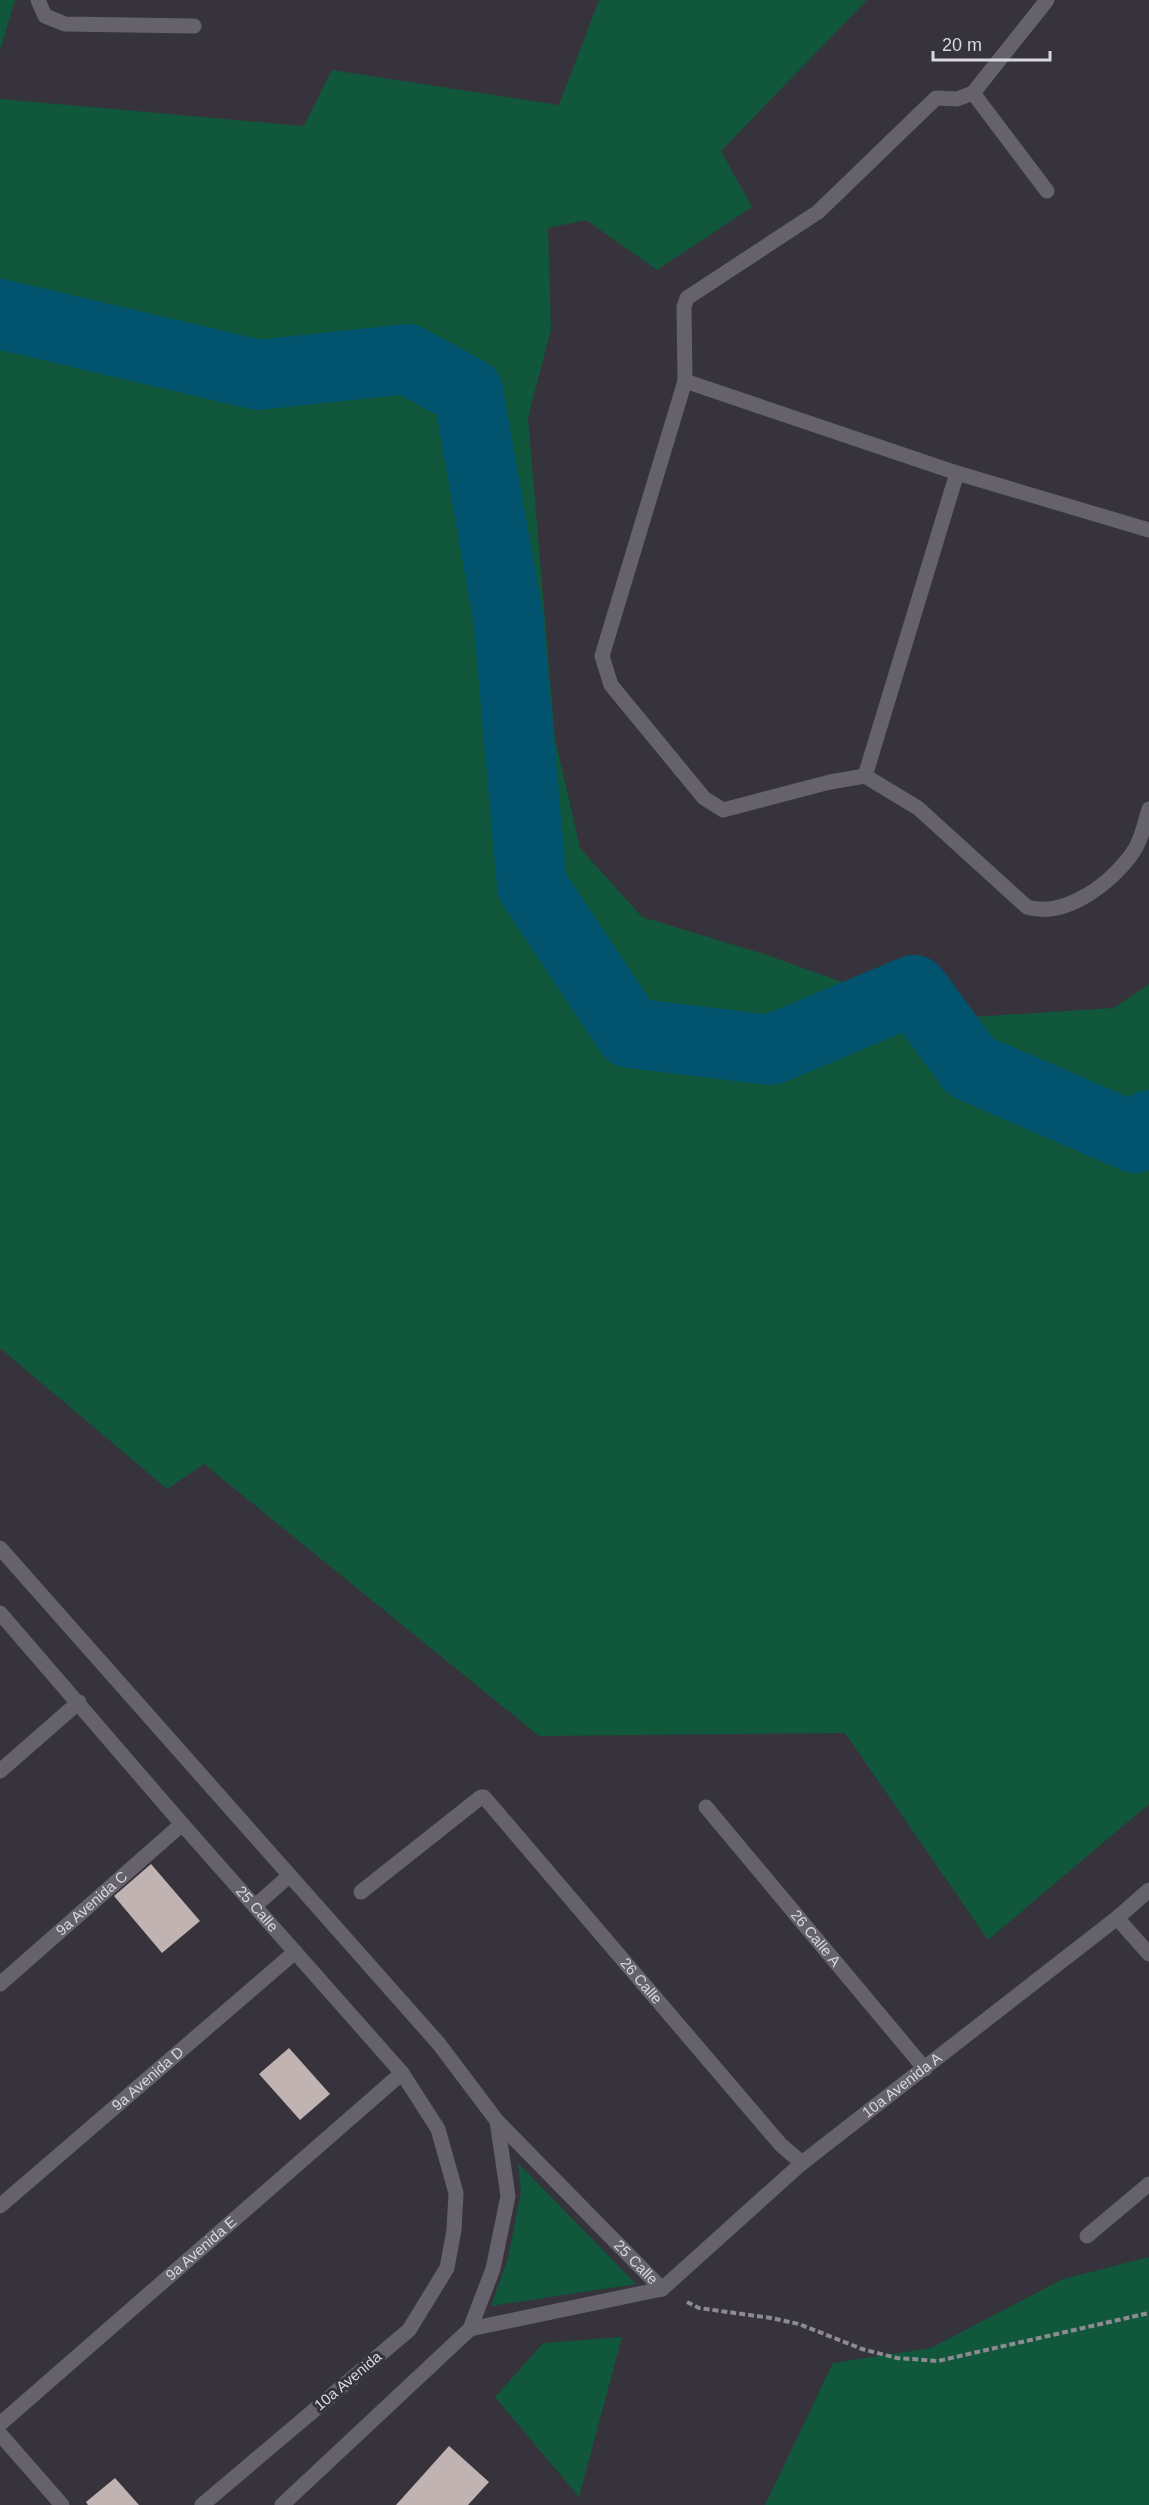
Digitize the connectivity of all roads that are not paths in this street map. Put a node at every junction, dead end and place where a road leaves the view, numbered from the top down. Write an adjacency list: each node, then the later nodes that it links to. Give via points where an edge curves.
1 (39, 0): 3 (street, via 45,16 65,24)
2 (1047, 0): 4 (street)
3 (194, 26)
4 (974, 93): 5 (street); 6 (street, via 957,99 936,98 818,212 687,298)
5 (1047, 191)
6 (685, 381): 7 (street); 9 (street, via 602,656 611,685 704,798 723,810)
7 (957, 473): 8 (street); 9 (street)
8 (1149, 530)
9 (865, 776): 10 (street, via 918,808 1027,907 1038,910 1087,897 1125,864 1137,847)
10 (1149, 809)
11 (0, 1548): 17 (street, 25 Calle)
12 (0, 1613): 13 (street, 25 Calle)
13 (79, 1702): 14 (street); 16 (street, 25 Calle)
14 (0, 1772)
15 (706, 1807): 25 (street, 26 Calle A)
16 (182, 1824): 20 (street, 25 Calle); 24 (street, 9a Avenida C)
17 (289, 1876): 20 (street); 27 (street, 25 Calle, via 439,2044)
18 (1149, 1890): 21 (street, 10a Avenida A)
19 (361, 1892): 28 (street, 26 Calle, via 484,1797 782,2145)
20 (255, 1906): 22 (street, 25 Calle)
21 (1118, 1918): 23 (street); 25 (street, 10a Avenida A)
22 (295, 1952): 26 (street, 25 Calle); 30 (street, 9a Avenida D)
23 (1149, 1954)
24 (0, 1984)
25 (925, 2069): 28 (street, 10a Avenida A)
26 (402, 2073): 31 (street, 25 Calle, via 438,2129 456,2193); 35 (street, 9a Avenida E)
27 (497, 2121): 33 (street, 25 Calle); 34 (street, 25 Calle, via 508,2196 493,2269)
28 (802, 2163): 33 (street, 10a Avenida A)
29 (1149, 2184): 32 (street)
30 (0, 2206)
31 (454, 2230): 38 (street, 10a Avenida, via 447,2268 409,2330)
32 (1087, 2236)
33 (662, 2289): 34 (street, 25 Calle)
34 (470, 2330): 39 (street)
35 (0, 2424)
36 (0, 2434): 37 (street)
37 (62, 2505)
38 (202, 2505)
39 (282, 2505)

